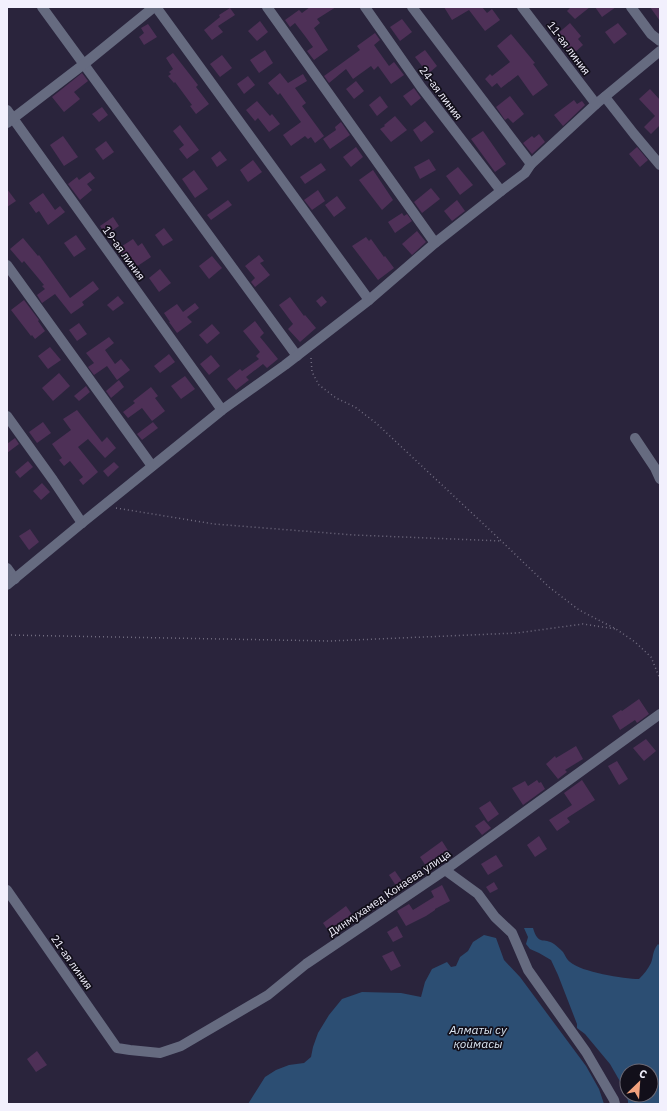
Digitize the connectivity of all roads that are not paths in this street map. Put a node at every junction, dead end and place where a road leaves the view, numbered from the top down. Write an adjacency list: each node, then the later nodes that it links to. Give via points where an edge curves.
1 (42, 7): 10 (street)
2 (155, 7): 10 (street); 19 (street)
3 (267, 7): 17 (street)
4 (365, 7): 16 (street, 24-ая линия, via 421,87)
5 (412, 7): 14 (street)
6 (522, 7): 12 (street, 11-ая линия)
7 (631, 7): 8 (street, via 651,34)
8 (660, 41)
9 (660, 51): 11 (street)
10 (84, 64): 13 (street); 20 (street)
11 (605, 97): 12 (street); 15 (street)
12 (596, 104): 14 (street)
13 (9, 117): 21 (street, 19-ая линия)
14 (531, 164): 16 (street, via 525,173)
15 (660, 165)
16 (501, 191): 17 (street)
17 (435, 243): 19 (street)
18 (7, 265): 24 (street)
19 (369, 300): 20 (street)
20 (297, 356): 21 (street)
21 (222, 410): 24 (street)
22 (7, 416): 26 (street)
23 (635, 438): 25 (street)
24 (152, 466): 26 (street)
25 (660, 478)
26 (82, 523): 28 (street)
27 (7, 568): 28 (street)
28 (11, 582)
29 (660, 714): 30 (street, Динмухамед Конаева улица)
30 (445, 870): 32 (street, Динмухамед Конаева улица, via 306,964 268,994 180,1046 160,1053); 33 (street, via 478,894 495,917 512,933 528,970 586,1052)
31 (7, 890): 32 (street, 21-ая линия)
32 (117, 1048)
33 (615, 1104)

